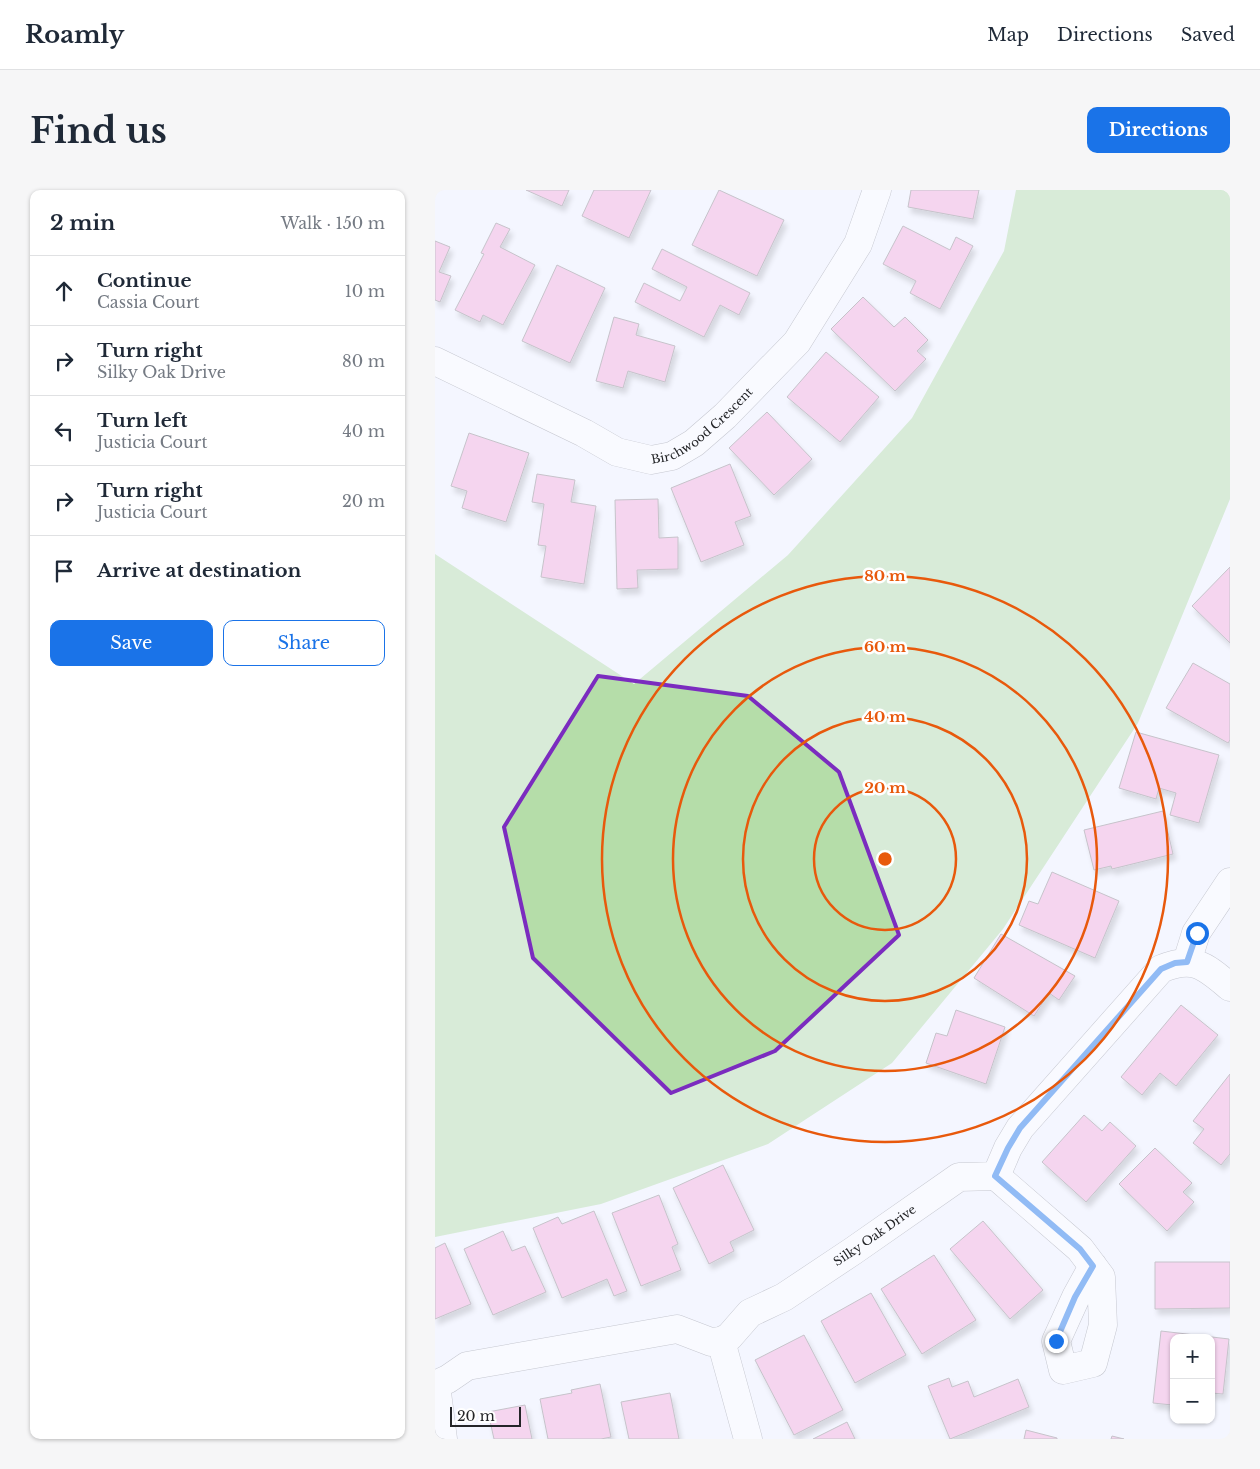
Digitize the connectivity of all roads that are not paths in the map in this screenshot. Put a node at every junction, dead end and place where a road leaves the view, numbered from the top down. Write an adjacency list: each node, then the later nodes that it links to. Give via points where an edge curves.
1 (877, 190): 2 (street, Birchwood Crescent, via 858,244 797,342 725,416 694,443 672,456 651,460 617,452)
2 (435, 361)
3 (1230, 882): 4 (street, via 1197,933)
4 (1187, 962): 5 (street, via 1203,966); 6 (street, via 1161,969 1020,1128)
5 (1230, 987)
6 (995, 1176): 7 (street, via 1080,1249); 8 (street, Silky Oak Drive, via 959,1176 791,1292 750,1314 729,1337)
7 (1093, 1266)
8 (721, 1341): 9 (street, via 711,1342 677,1329 467,1366); 11 (street)
9 (435, 1385): 10 (street)
10 (443, 1439)
11 (748, 1439)

